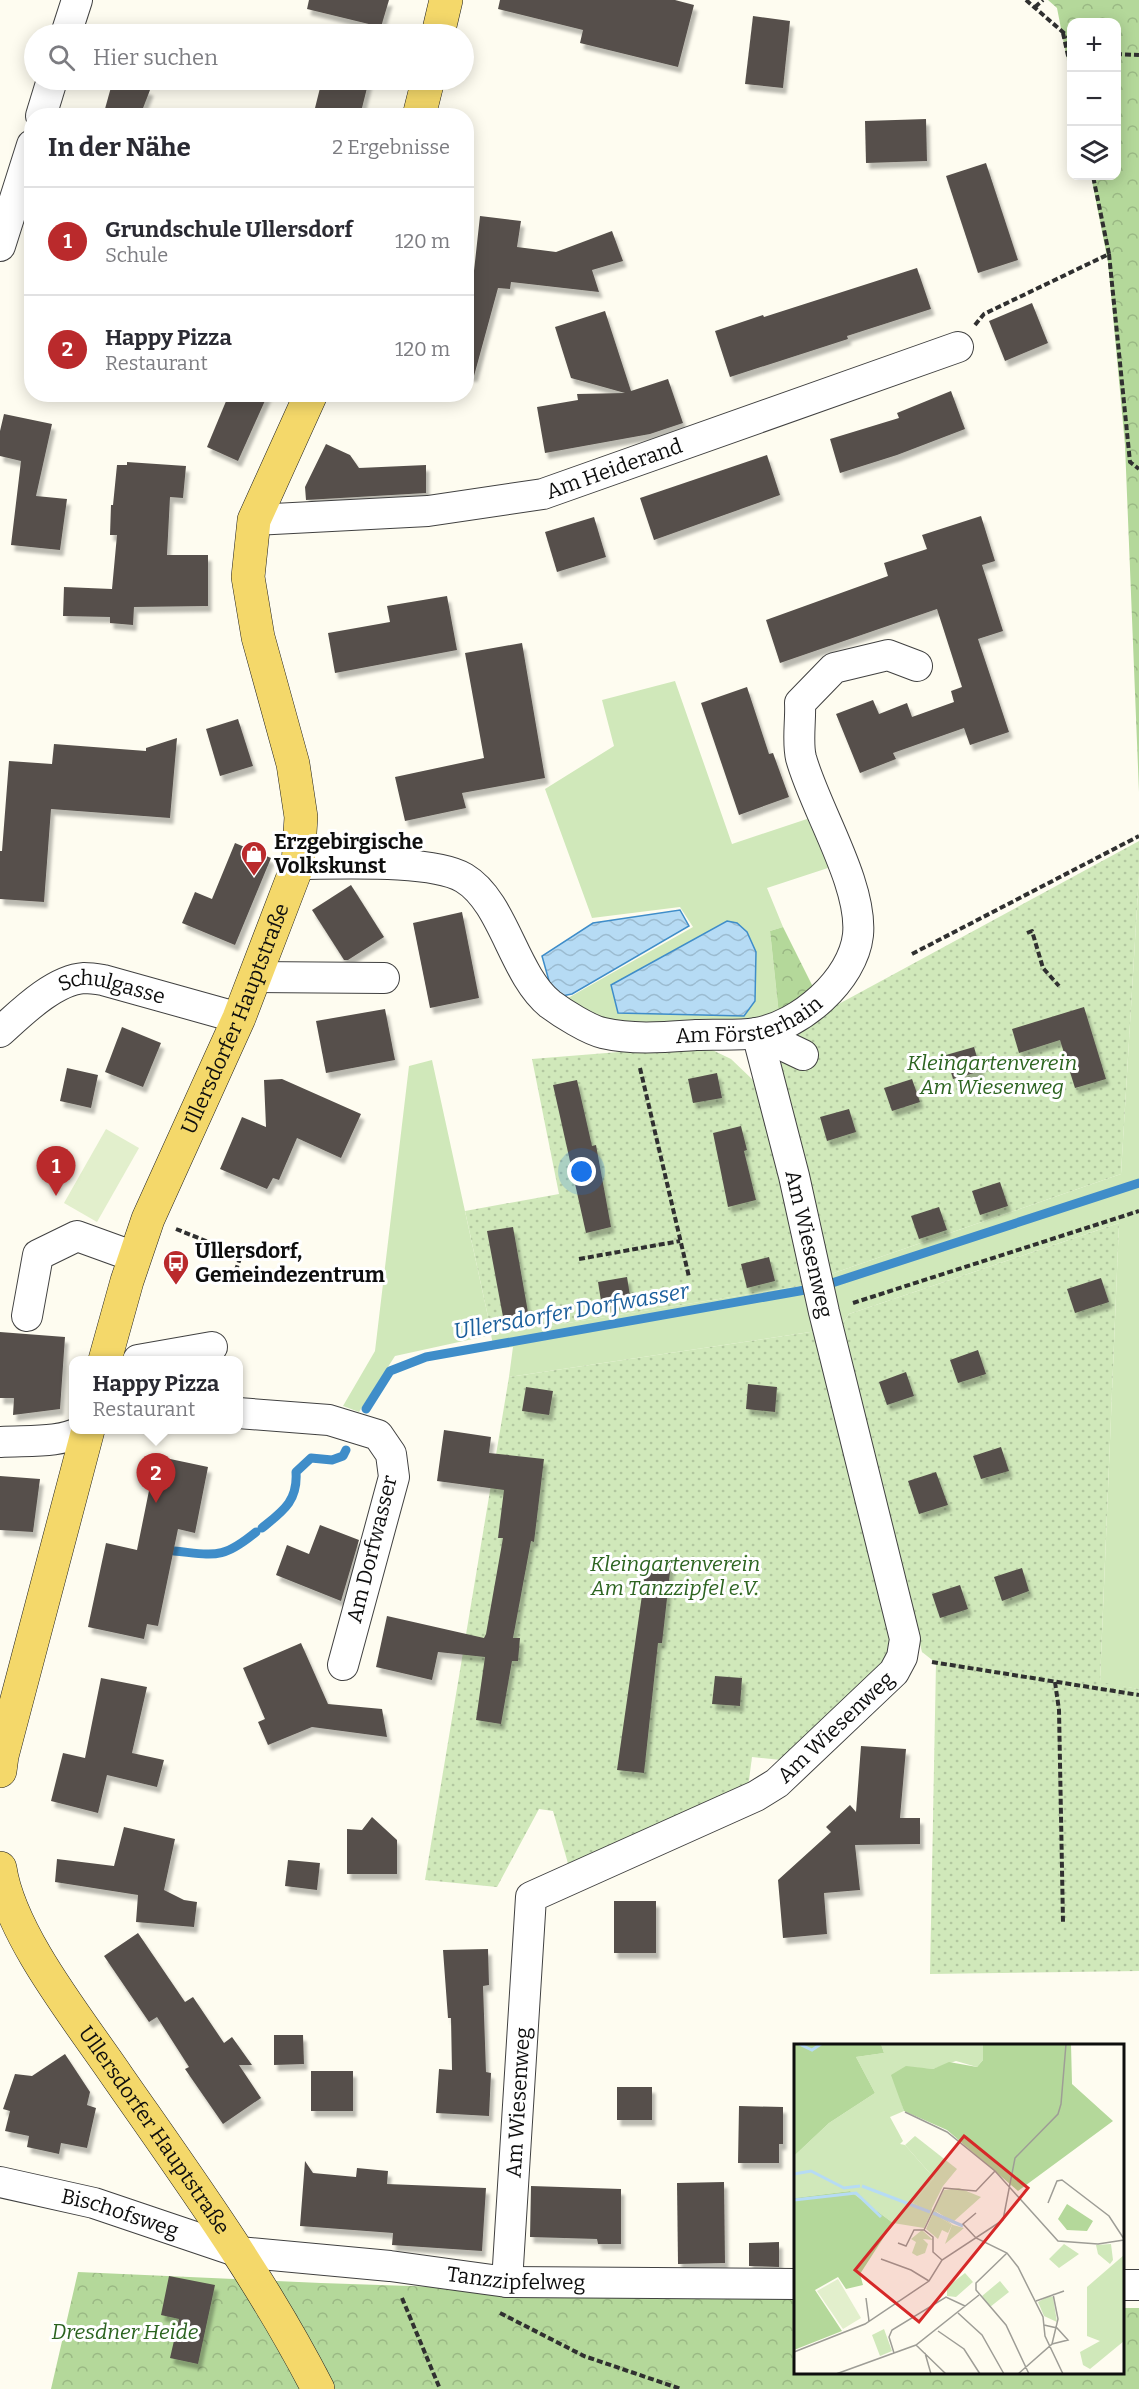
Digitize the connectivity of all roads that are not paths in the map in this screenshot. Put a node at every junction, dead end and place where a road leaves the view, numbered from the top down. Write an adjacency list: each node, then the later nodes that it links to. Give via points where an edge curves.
1 (77, 0): 3 (street)
2 (446, 0): 4 (main road)
3 (69, 24)
4 (440, 24)
5 (49, 90): 7 (street)
6 (426, 90): 8 (main road)
7 (43, 108)
8 (421, 108)
9 (24, 170): 10 (street)
10 (0, 246)
11 (958, 346): 13 (street, Am Heiderand, via 543,494 428,511)
12 (307, 402): 13 (main road, Ullersdorfer Hauptstraße)
13 (254, 520): 15 (main road, Ullersdorfer Hauptstraße, via 248,577 258,637 293,764 301,817)
14 (917, 666): 20 (street, Am Försterhain, via 888,655 834,668 800,703 801,757 853,894 858,939 846,968 823,998 780,1025)
15 (298, 864): 16 (main road, Ullersdorfer Hauptstraße); 20 (street, Am Försterhain, via 440,869 465,878 483,896 534,986 549,1003 601,1033)
16 (254, 977): 17 (street); 18 (main road, Ullersdorfer Hauptstraße)
17 (384, 978)
18 (239, 1018): 19 (street, Schulgasse, via 103,980 83,978 59,986); 22 (main road, Ullersdorfer Hauptstraße, via 148,1219)
19 (0, 1032)
20 (757, 1033): 21 (street); 36 (street, Am Wiesenweg, via 905,1639 903,1657 894,1672 777,1783 531,1897)
21 (803, 1055)
22 (135, 1257): 23 (street, via 77,1236 38,1255); 25 (main road, Ullersdorfer Hauptstraße)
23 (27, 1316)
24 (212, 1347): 26 (street)
25 (106, 1356)
26 (161, 1356)
27 (243, 1413): 31 (street, Am Dorfwasser, via 329,1420 378,1435 391,1454 394,1477)
28 (77, 1434): 30 (street)
29 (85, 1434): 32 (main road)
30 (0, 1442)
31 (343, 1665)
32 (0, 1771)
33 (0, 1868): 35 (main road, Ullersdorfer Hauptstraße, via 3,1889 27,1941)
34 (0, 2182): 35 (street, Bischofsweg, via 94,2203)
35 (239, 2252): 36 (street, Tanzzipfelweg); 38 (main road, Ullersdorfer Hauptstraße)
36 (507, 2282): 37 (street, Tanzzipfelweg)
37 (794, 2283)
38 (318, 2389)

